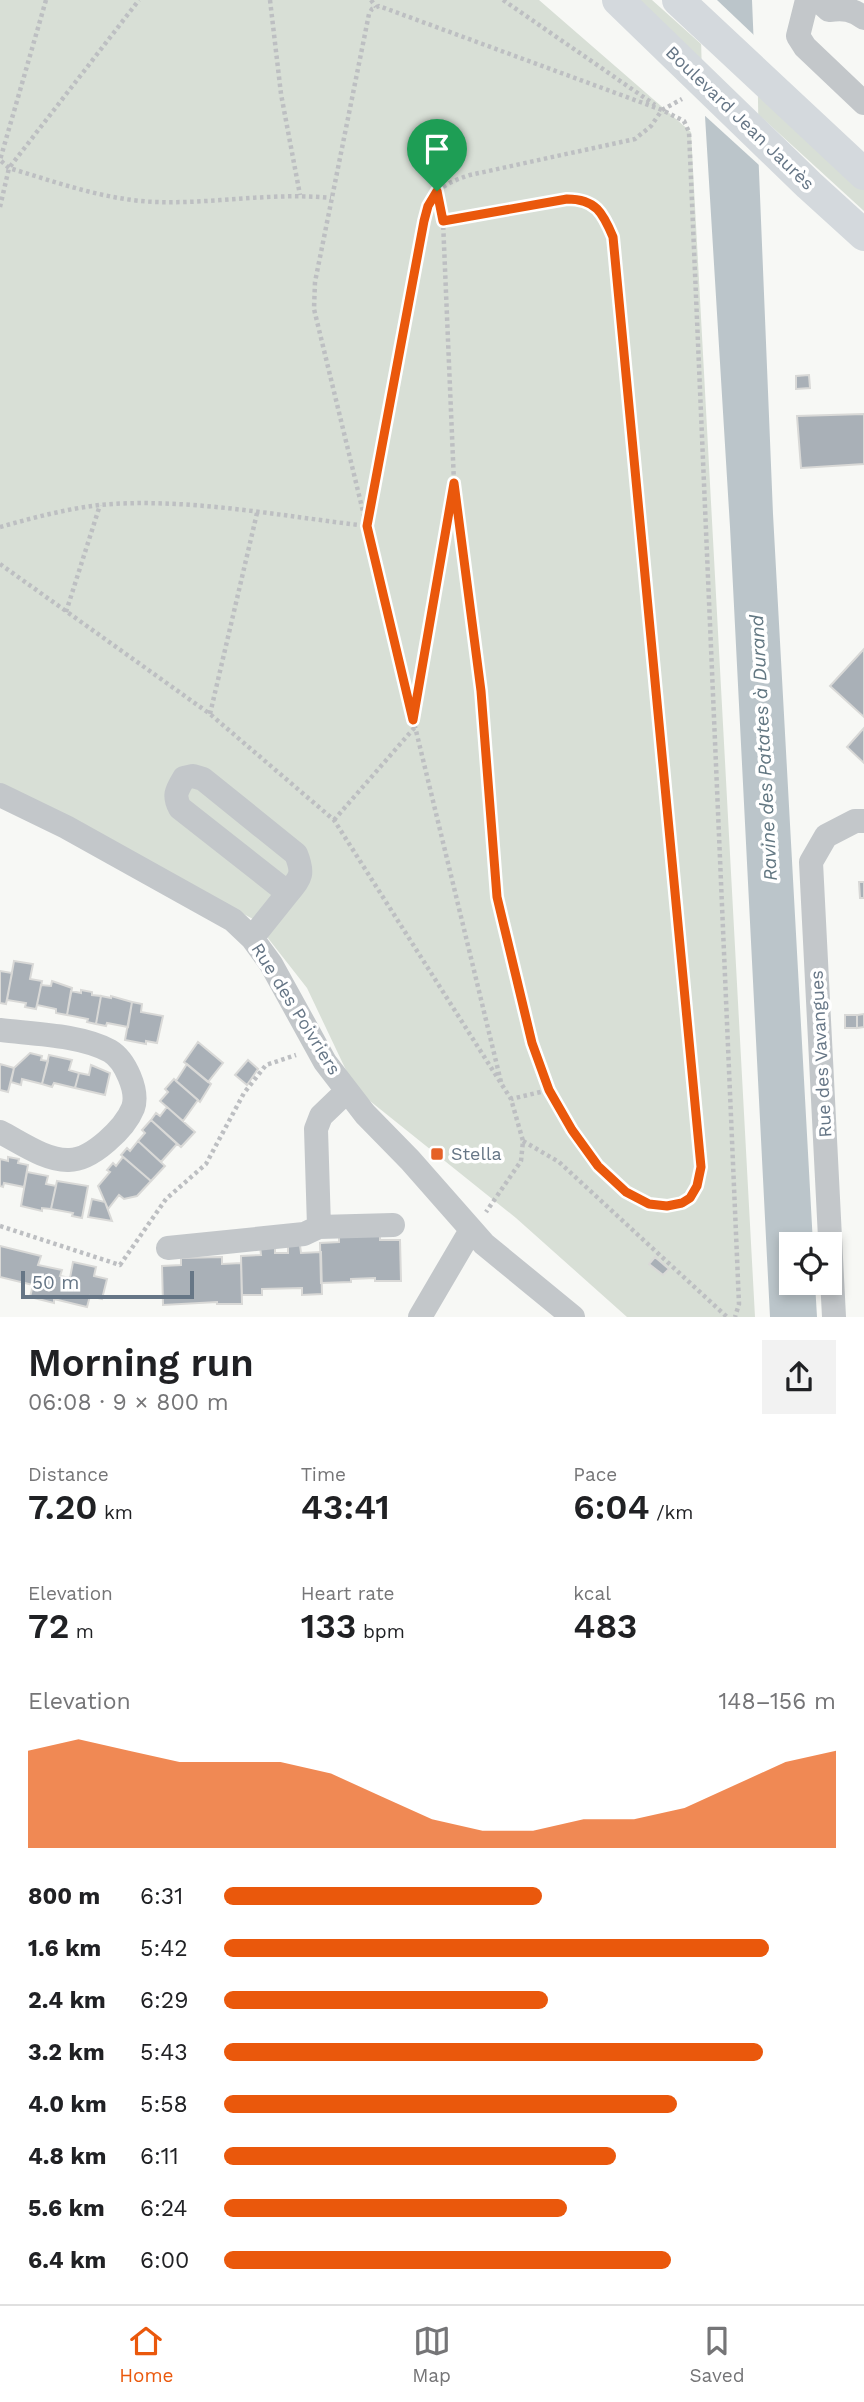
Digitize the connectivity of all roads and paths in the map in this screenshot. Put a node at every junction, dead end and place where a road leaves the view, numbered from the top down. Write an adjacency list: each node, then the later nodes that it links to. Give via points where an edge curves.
1 (46, 0): 15 (path, via 0,159)
2 (139, 0): 15 (path)
3 (270, 0): 19 (path)
4 (371, 0): 10 (path)
5 (503, 0): 14 (path)
6 (618, 0): 23 (main road, Boulevard Jean Jaurès)
7 (678, 0): 17 (main road)
8 (807, 0): 13 (street, via 799,36 805,47)
9 (818, 0): 11 (street, via 829,10 843,8)
10 (376, 7): 14 (path); 20 (path, via 369,13)
11 (864, 18)
12 (687, 96): 14 (path)
13 (864, 103)
14 (662, 110): 18 (path, via 635,139 470,175); 54 (path, via 684,121 689,132 740,1304)
15 (9, 168): 16 (path); 19 (path, via 100,195 152,201); 21 (path)
16 (0, 172)
17 (864, 174)
18 (437, 191): 22 (path); 27 (path, via 424,221)
19 (300, 195): 20 (path)
20 (331, 198): 27 (path, via 314,282 314,309)
21 (0, 207)
22 (443, 221): 24 (path); 41 (path, via 579,199 593,204 613,237 701,1167 690,1198 667,1206 649,1204 626,1192 598,1166)
23 (864, 234)
24 (454, 483): 31 (path); 41 (path, via 481,691 497,897 532,1043)
25 (100, 505): 26 (path, via 178,504); 28 (path); 29 (path)
26 (257, 513): 27 (path); 30 (path)
27 (367, 526): 31 (path)
28 (0, 527)
29 (66, 612)
30 (210, 714)
31 (413, 720): 32 (path)
32 (415, 727): 34 (path); 40 (path)
33 (0, 795): 37 (street, Rue des Poivriers, via 210,905)
34 (334, 820)
35 (864, 821): 55 (street, Rue des Vavangues, via 826,836 811,862)
36 (288, 893): 36 (street, via 300,877 296,854 203,779 184,778 176,790 180,808); 37 (street)
37 (252, 938): 39 (street, Rue des Poivriers)
38 (0, 1030): 44 (street, via 90,1042 113,1053 130,1074 134,1106 118,1131 89,1156 69,1161 50,1157)
39 (318, 1048): 42 (street, Rue des Poivriers); 47 (path, via 266,1065 244,1093 206,1164 166,1199 120,1265)
40 (500, 1082)
41 (549, 1090): 43 (path)
42 (348, 1091): 48 (street, via 321,1116 316,1129); 49 (street, Rue des Poivriers)
43 (511, 1099)
44 (0, 1132)
45 (523, 1141): 53 (path, via 559,1162)
46 (393, 1225): 48 (street)
47 (0, 1226)
48 (318, 1227): 50 (street, via 304,1234)
49 (471, 1230): 51 (street); 52 (street, Rue des Poivriers)
50 (168, 1248)
51 (420, 1317)
52 (573, 1317)
53 (727, 1317)
54 (735, 1317)
55 (834, 1317)

